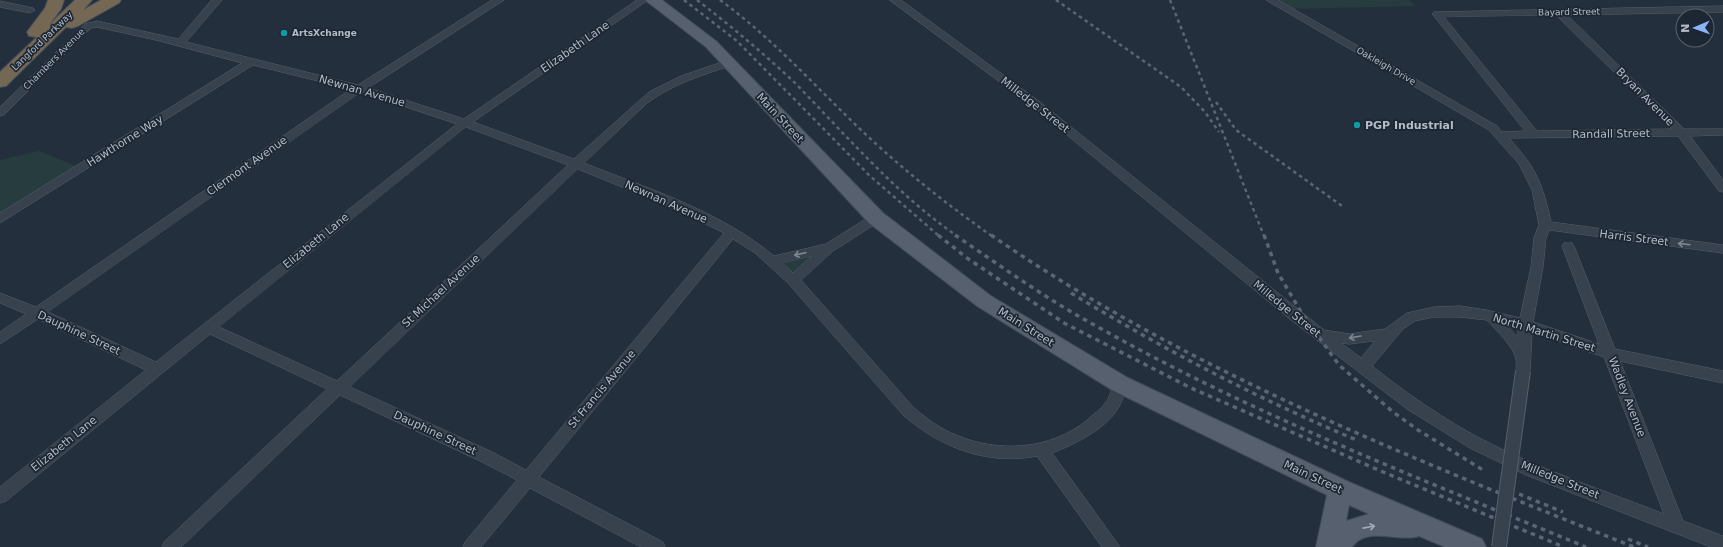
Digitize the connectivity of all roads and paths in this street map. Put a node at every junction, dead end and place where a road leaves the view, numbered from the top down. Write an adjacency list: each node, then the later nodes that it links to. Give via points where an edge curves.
1 (56, 0): 20 (highway)
2 (68, 0): 20 (highway, Langford Parkway)
3 (84, 0): 20 (highway, Langford Parkway)
4 (113, 0): 20 (highway)
5 (217, 0): 19 (street)
6 (499, 0): 25 (street, Clermont Avenue)
7 (643, 0): 27 (street, Elizabeth Lane)
8 (652, 0): 22 (main road, Main Street, via 692,28)
9 (895, 0): 49 (street, Milledge Street, via 1036,104)
10 (1271, 0): 30 (street, Oakleigh Drive, via 1493,128)
11 (1620, 0): 15 (street)
12 (8, 3): 14 (street); 17 (street)
13 (1723, 9): 15 (street, Bayard Street)
14 (30, 10)
15 (1631, 11): 16 (street, Bayard Street)
16 (1559, 12): 28 (street, Bryan Avenue); 31 (street, Bayard Street, via 1437,14)
17 (0, 13)
18 (118, 29): 19 (street, Newnan Avenue); 26 (street, Chambers Avenue, via 97,24 86,27)
19 (180, 43): 21 (street, Newnan Avenue)
20 (28, 47): 23 (highway, Langford Parkway); 24 (highway, Langford Parkway)
21 (251, 62): 25 (street, Newnan Avenue); 35 (street, Hawthorne Way)
22 (729, 63): 32 (street, St Michael Avenue, via 674,82 654,93); 34 (main road, Main Street)
23 (0, 68)
24 (0, 82)
25 (359, 88): 27 (street, Newnan Avenue); 44 (street, Clermont Avenue)
26 (0, 113)
27 (465, 123): 32 (street, Newnan Avenue); 47 (street, Elizabeth Lane)
28 (1682, 132): 29 (street, Randall Street); 31 (street, Randall Street); 33 (street, Bryan Avenue)
29 (1723, 132)
30 (1500, 135): 31 (street, Randall Street); 36 (street, via 1524,162 1538,190)
31 (1534, 135)
32 (576, 164): 37 (street, Newnan Avenue, via 682,207); 57 (street, St Michael Avenue)
33 (1723, 188)
34 (876, 218): 39 (street); 56 (main road, Main Street, via 984,302)
35 (0, 219)
36 (1546, 225): 40 (street, Harris Street, one-way to 36, via 1566,230); 46 (street, via 1540,238)
37 (732, 232): 41 (street, Newnan Avenue); 59 (street, St Francis Avenue)
38 (1568, 246): 51 (street, Wadley Avenue)
39 (829, 248): 41 (street, one-way to 41); 42 (street)
40 (1723, 249)
41 (772, 261): 42 (street, Newnan Avenue)
42 (792, 280): 58 (street, Newnan Avenue, via 908,411 925,425 951,440 980,450 1011,453)
43 (0, 298): 44 (street, Dauphine Street)
44 (37, 313): 50 (street, Clermont Avenue); 54 (street, Dauphine Street)
45 (1491, 316): 46 (street, North Martin Street); 48 (street, North Martin Street, via 1467,312 1433,312 1411,317); 52 (street, via 1514,342)
46 (1525, 326): 51 (street, North Martin Street); 52 (street)
47 (209, 328): 54 (street, Elizabeth Lane); 57 (street, Dauphine Street)
48 (1390, 334): 49 (street, one-way to 49, via 1349,339); 53 (street, North Martin Street)
49 (1321, 336): 53 (street, Milledge Street)
50 (0, 340)
51 (1610, 353): 55 (street, North Martin Street); 62 (street, Wadley Avenue)
52 (1523, 364): 72 (street, bridge)
53 (1362, 368): 62 (street, Milledge Street, via 1412,405 1475,443 1532,470)
54 (157, 369): 61 (street, Elizabeth Lane)
55 (1723, 377)
56 (1120, 384): 58 (street, Newnan Avenue, via 1112,405 1086,431 1066,442); 60 (main road, Main Street)
57 (338, 388): 59 (street, Dauphine Street); 65 (street, St Michael Avenue)
58 (1041, 450): 68 (street)
59 (527, 478): 66 (street, St Francis Avenue); 67 (street, Dauphine Street)
60 (1340, 490): 63 (main road, Main Street); 69 (main road)
61 (0, 496)
62 (1676, 526): 64 (street, Milledge Street)
63 (1435, 530): 70 (main road, one-way to 63, via 1347,535 1371,526 1388,524); 71 (main road, Main Street)
64 (1723, 544)
65 (170, 547)
66 (471, 547)
67 (656, 547)
68 (1112, 547)
69 (1329, 547)
70 (1338, 547)
71 (1473, 547)
72 (1499, 547)

